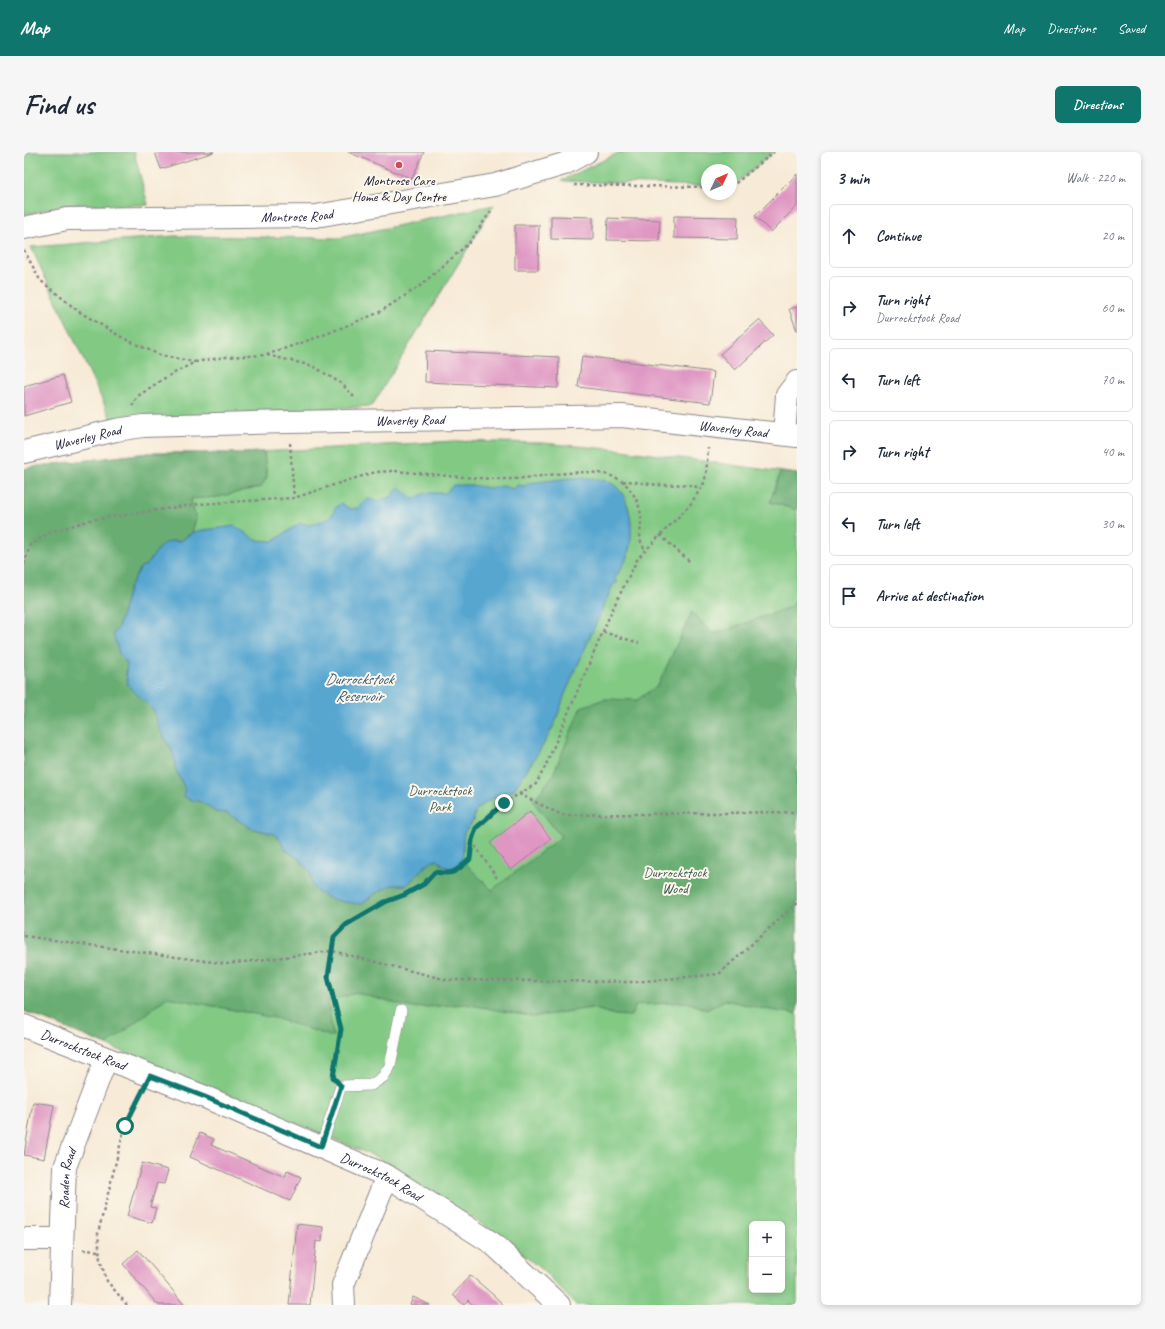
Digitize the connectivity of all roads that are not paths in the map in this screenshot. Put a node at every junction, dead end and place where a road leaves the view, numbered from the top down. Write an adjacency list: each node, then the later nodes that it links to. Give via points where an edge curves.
1 (586, 152): 2 (street, Montrose Road, via 564,164 495,185 316,216 67,219)
2 (24, 228)
3 (797, 382): 4 (street, via 787,395)
4 (790, 435): 5 (street, Waverley Road, via 622,416 289,422 143,426)
5 (24, 452)
6 (401, 1011): 9 (lane, via 390,1066 383,1077 371,1085 341,1086)
7 (24, 1026): 8 (street, Durrockstock Road)
8 (106, 1059): 9 (street, Durrockstock Road, via 205,1097); 12 (street, Roaden Road, via 65,1167)
9 (321, 1147): 10 (street, Durrockstock Road)
10 (387, 1176): 14 (street, via 344,1285); 15 (street, Durrockstock Road, via 492,1243)
11 (24, 1239): 12 (street)
12 (62, 1239): 13 (street, Roaden Road)
13 (60, 1305)
14 (344, 1305)
15 (559, 1305)

